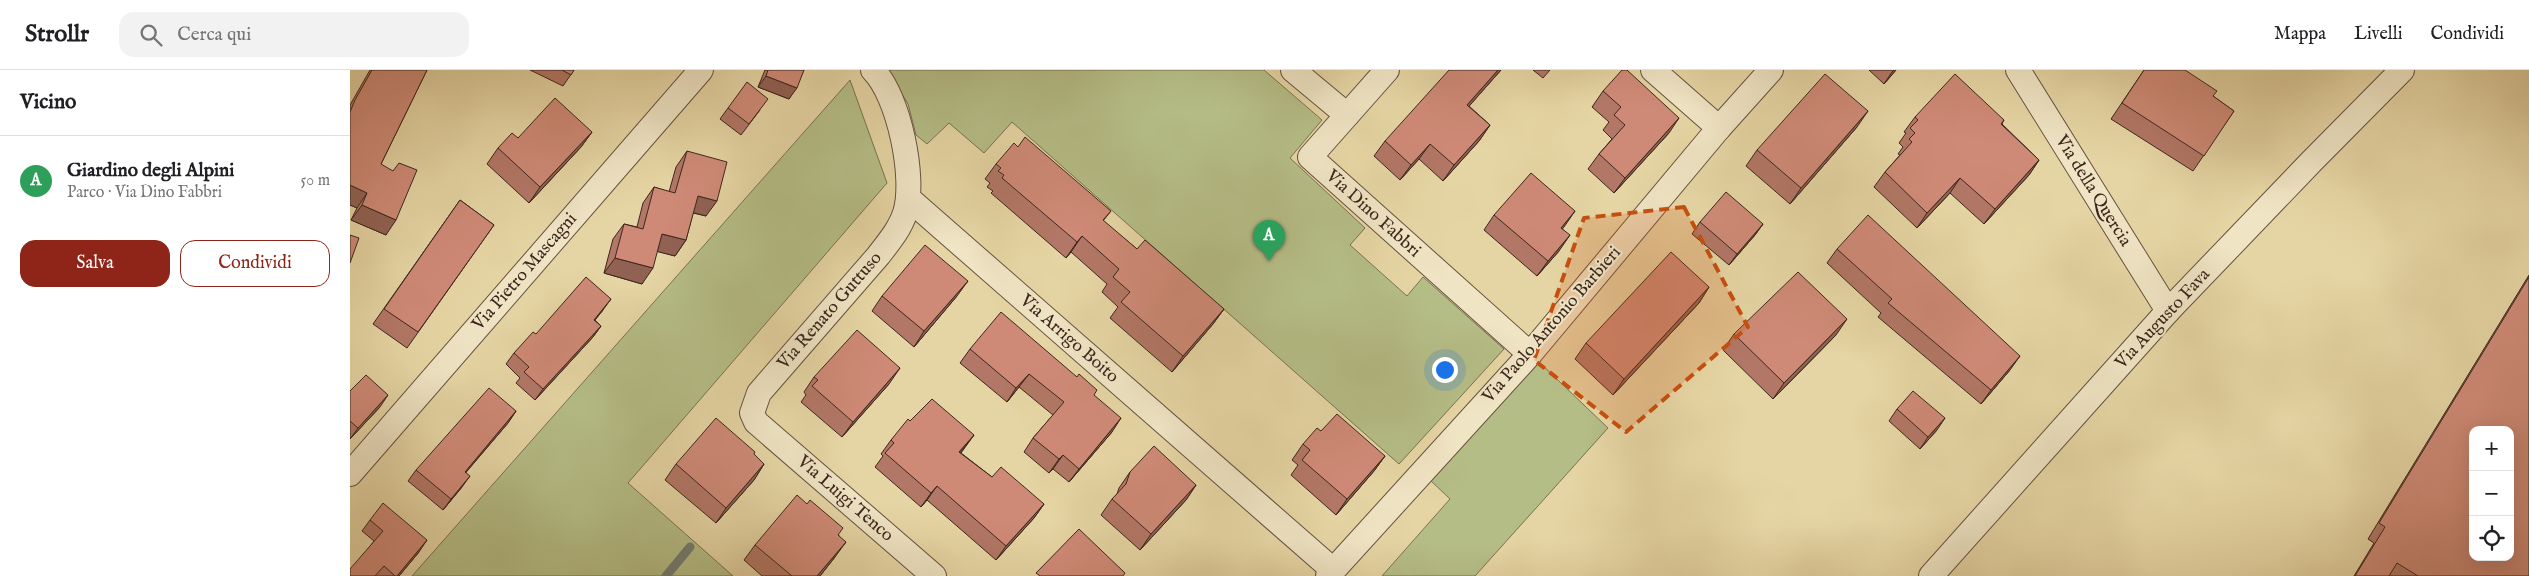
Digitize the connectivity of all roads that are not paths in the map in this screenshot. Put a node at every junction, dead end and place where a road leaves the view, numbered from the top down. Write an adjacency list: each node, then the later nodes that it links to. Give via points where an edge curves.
1 (701, 70): 15 (street, Via Pietro Mascagni)
2 (873, 70): 11 (street, via 893,101 906,162)
3 (1293, 70): 9 (street)
4 (1387, 70): 9 (street)
5 (1654, 70): 10 (street)
6 (1772, 70): 10 (street, Via Paolo Antonio Barbieri)
7 (2018, 70): 12 (street, Via della Quercia)
8 (2402, 70): 12 (street, Via Augusto Fava)
9 (1347, 115): 13 (street, Via Dino Fabbri, via 1310,157)
10 (1719, 128): 13 (street, Via Paolo Antonio Barbieri)
11 (908, 198): 14 (street, Via Renato Guttuso, via 905,213 890,240 759,393 752,413); 16 (street, Via Arrigo Boito)
12 (2168, 312): 18 (street, Via Augusto Fava)
13 (1530, 354): 16 (street, Via Paolo Antonio Barbieri)
14 (756, 422): 17 (street, Via Luigi Tenco)
15 (350, 474)
16 (1330, 573)
17 (934, 576)
18 (1931, 576)

